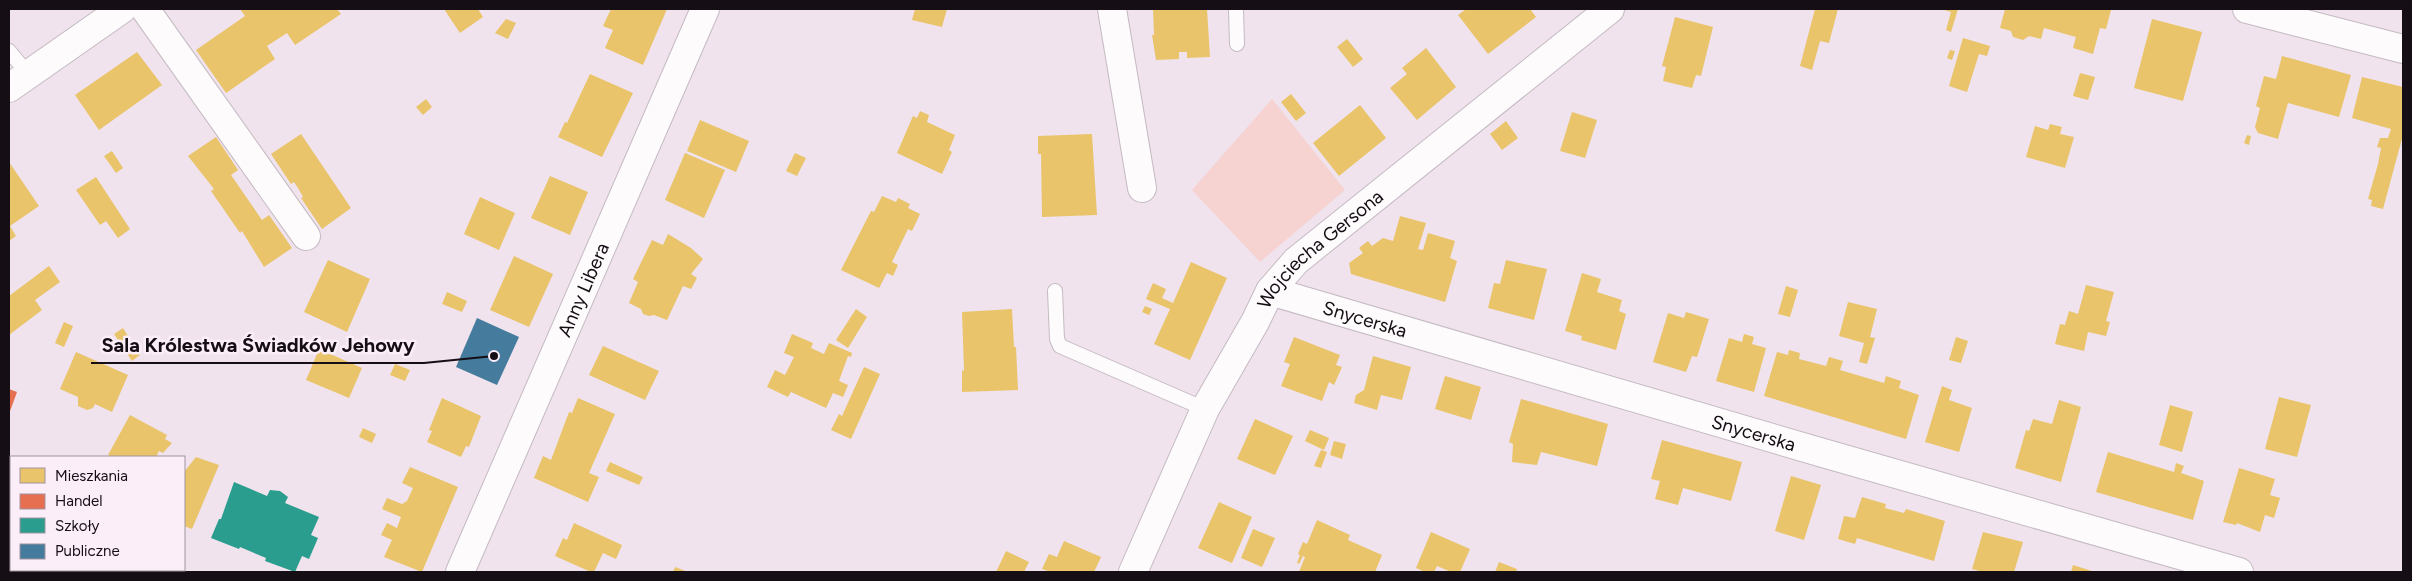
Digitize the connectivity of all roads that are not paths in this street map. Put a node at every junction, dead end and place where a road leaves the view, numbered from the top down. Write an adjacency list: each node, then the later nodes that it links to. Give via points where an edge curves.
1 (122, 9): 11 (street)
2 (145, 9): 13 (street)
3 (705, 9): 17 (street, Anny Libera)
4 (1112, 9): 12 (street)
5 (1236, 9): 8 (lane)
6 (1610, 9): 15 (street, Wojciecha Gersona, via 1296,261)
7 (2247, 9): 9 (street)
8 (1237, 44)
9 (2403, 50)
10 (9, 51): 11 (lane)
11 (19, 82)
12 (1142, 188)
13 (306, 236)
14 (1055, 291): 16 (lane, via 1060,346)
15 (1270, 291): 16 (street, Wojciecha Gersona); 19 (street, Snycerska)
16 (1205, 409): 18 (street, Wojciecha Gersona)
17 (460, 572)
18 (1135, 572)
19 (2239, 572)

